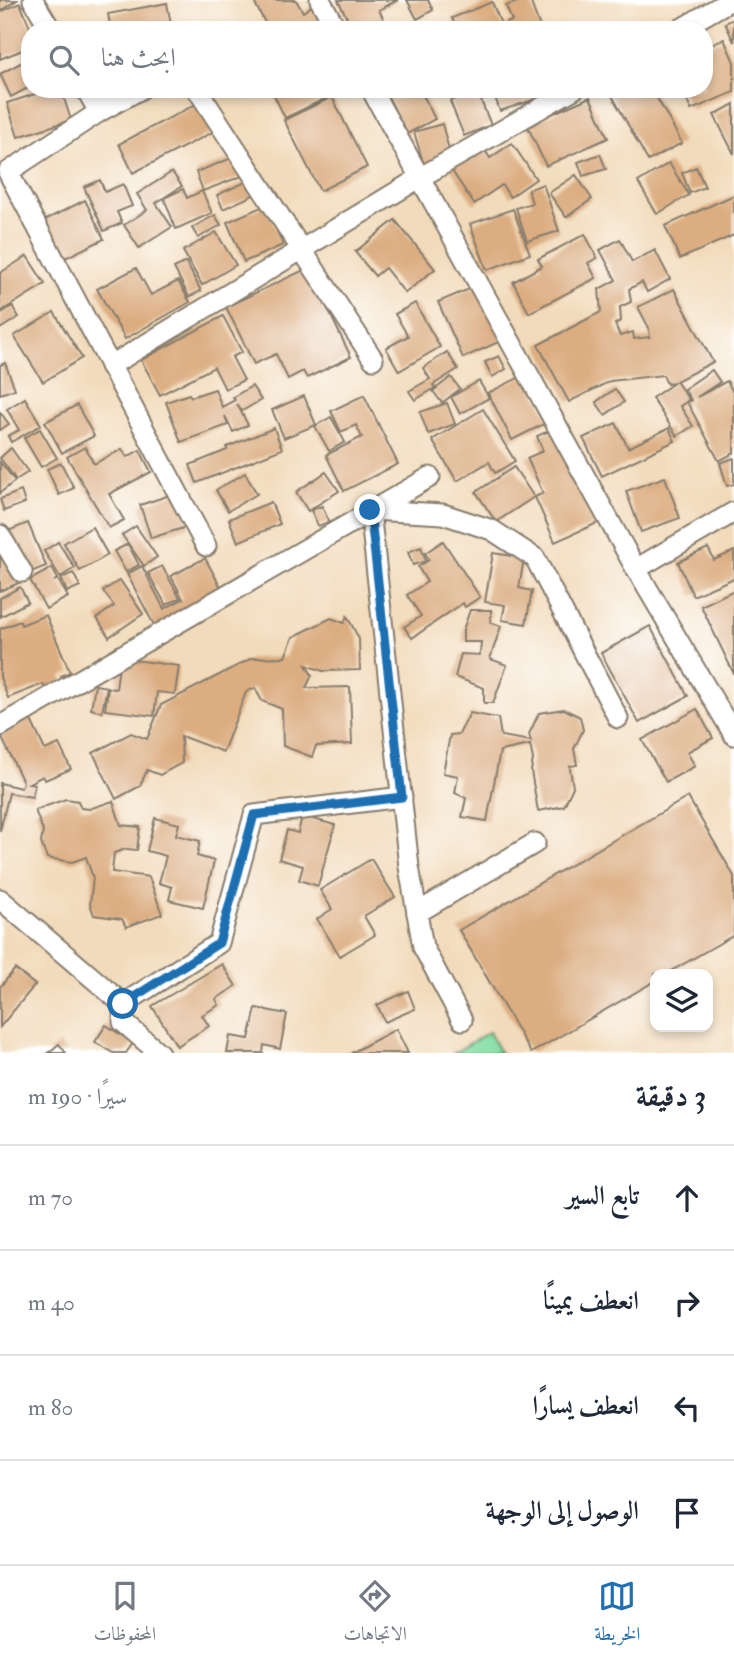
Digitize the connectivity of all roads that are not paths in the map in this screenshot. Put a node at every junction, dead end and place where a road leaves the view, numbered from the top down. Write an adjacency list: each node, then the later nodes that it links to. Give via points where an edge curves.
1 (33, 0): 4 (street)
2 (320, 0): 5 (street)
3 (731, 0): 6 (street)
4 (46, 21)
5 (332, 21)
6 (695, 21)
7 (91, 98): 12 (street)
8 (124, 98): 12 (street)
9 (203, 98): 14 (street)
10 (376, 98): 13 (street)
11 (558, 98): 13 (street)
12 (99, 111): 16 (street, via 8,172)
13 (421, 177): 14 (street); 22 (street)
14 (302, 250): 15 (street); 16 (street)
15 (373, 359)
16 (110, 366): 21 (street)
17 (430, 477): 18 (street)
18 (370, 510): 24 (street, via 443,514 492,530 535,558); 25 (street); 27 (street)
19 (734, 512): 22 (street)
20 (0, 535): 23 (street)
21 (206, 545)
22 (636, 569): 26 (street)
23 (22, 572)
24 (618, 718)
25 (0, 726)
26 (734, 735)
27 (402, 797): 30 (street); 31 (street, via 254,815 219,943)
28 (535, 843): 30 (street)
29 (0, 899): 31 (street)
30 (417, 913): 32 (street, via 423,947)
31 (123, 1004): 33 (street, via 123,1022)
32 (462, 1020)
33 (159, 1053)

